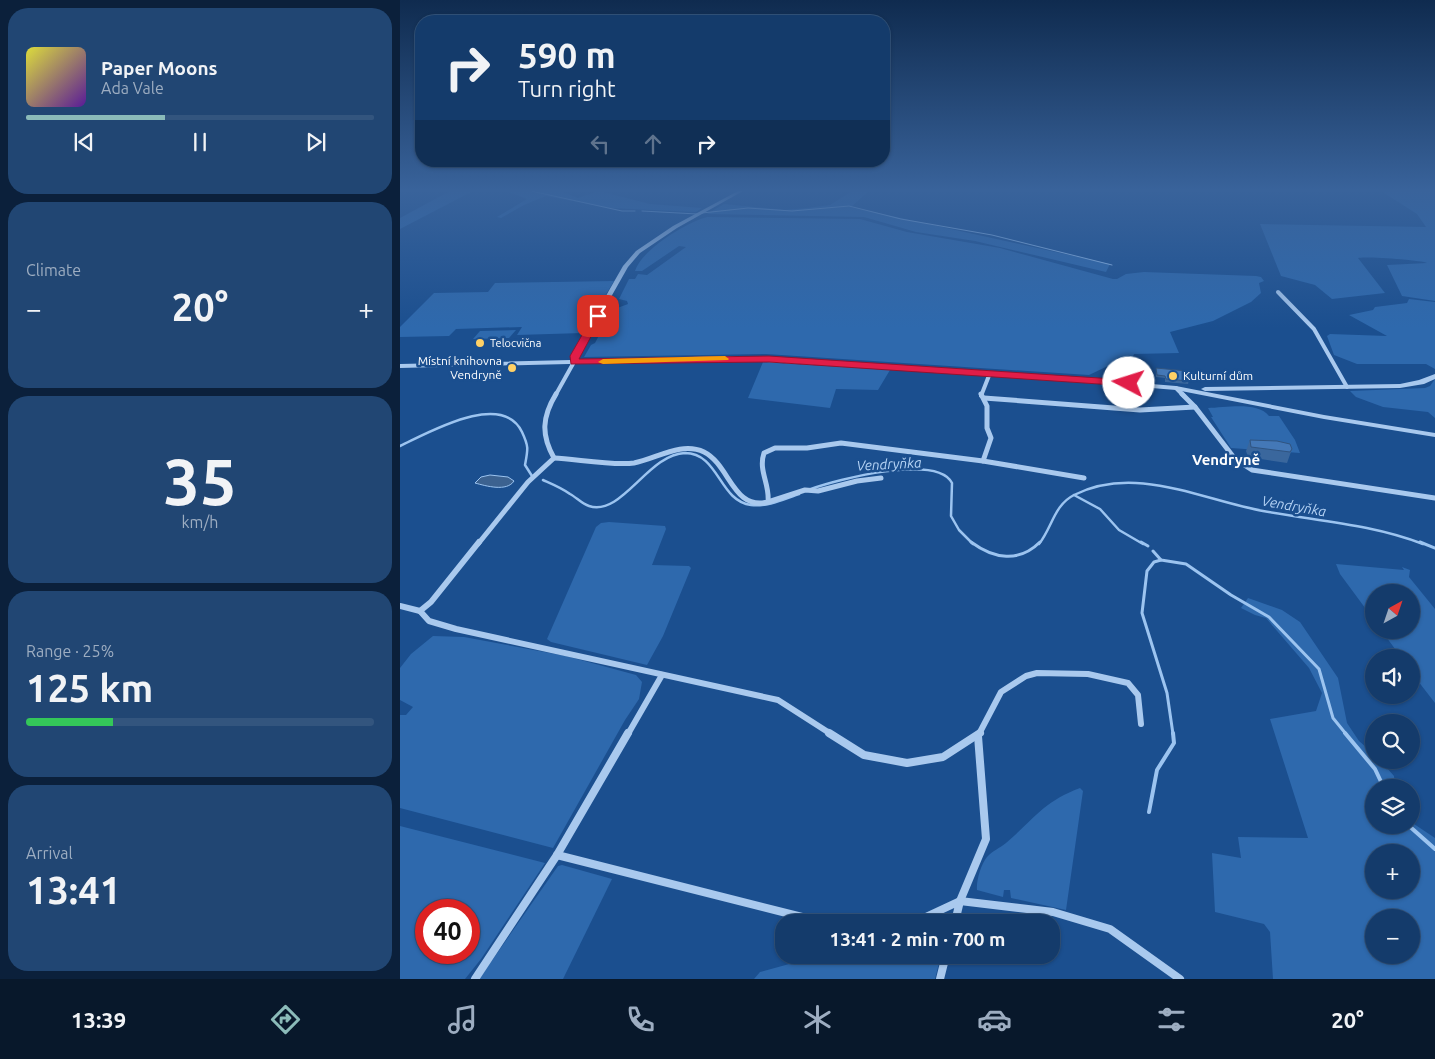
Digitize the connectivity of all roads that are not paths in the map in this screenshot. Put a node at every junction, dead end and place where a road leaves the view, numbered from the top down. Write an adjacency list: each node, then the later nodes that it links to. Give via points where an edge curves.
1 (659, 237): 3 (street, via 630,261 574,356)
2 (1278, 292): 7 (street, via 1314,329)
3 (574, 362): 4 (street); 5 (street, via 769,359); 13 (street, via 542,421 548,450)
4 (400, 366)
5 (990, 373): 8 (street); 10 (street, via 981,395)
6 (1435, 376): 7 (street, via 1400,386)
7 (1347, 387): 9 (street)
8 (1176, 388): 9 (street); 11 (street)
9 (1194, 390): 12 (street, via 1324,417)
10 (984, 398): 11 (street, via 1140,410); 14 (street, via 991,438)
11 (1195, 407): 17 (street, via 1235,459 1252,470)
12 (1435, 435)
13 (554, 458): 18 (street, via 632,463 668,451 698,450 713,458 739,496 752,502); 20 (street, via 528,482 431,602)
14 (983, 460): 16 (street); 18 (street, via 841,443 775,448 764,453 759,468 769,496)
15 (881, 478): 18 (street, via 815,491 805,490)
16 (1084, 478)
17 (1435, 498)
18 (768, 502)
19 (400, 606): 20 (street)
20 (420, 611): 21 (street, via 429,621 456,629)
21 (662, 675): 23 (street, via 778,700 864,755 908,762 943,757); 24 (street)
22 (1141, 724): 23 (street, via 1141,703 1128,683 1088,674 1037,673 1001,692)
23 (978, 736): 25 (street, via 986,839)
24 (556, 855): 26 (street); 30 (street)
25 (960, 900): 27 (street); 28 (street); 32 (street, via 1053,912 1110,929)
26 (790, 914)
27 (931, 914)
28 (957, 914)
29 (944, 964): 31 (street)
30 (475, 979)
31 (940, 979)
32 (1180, 979)

